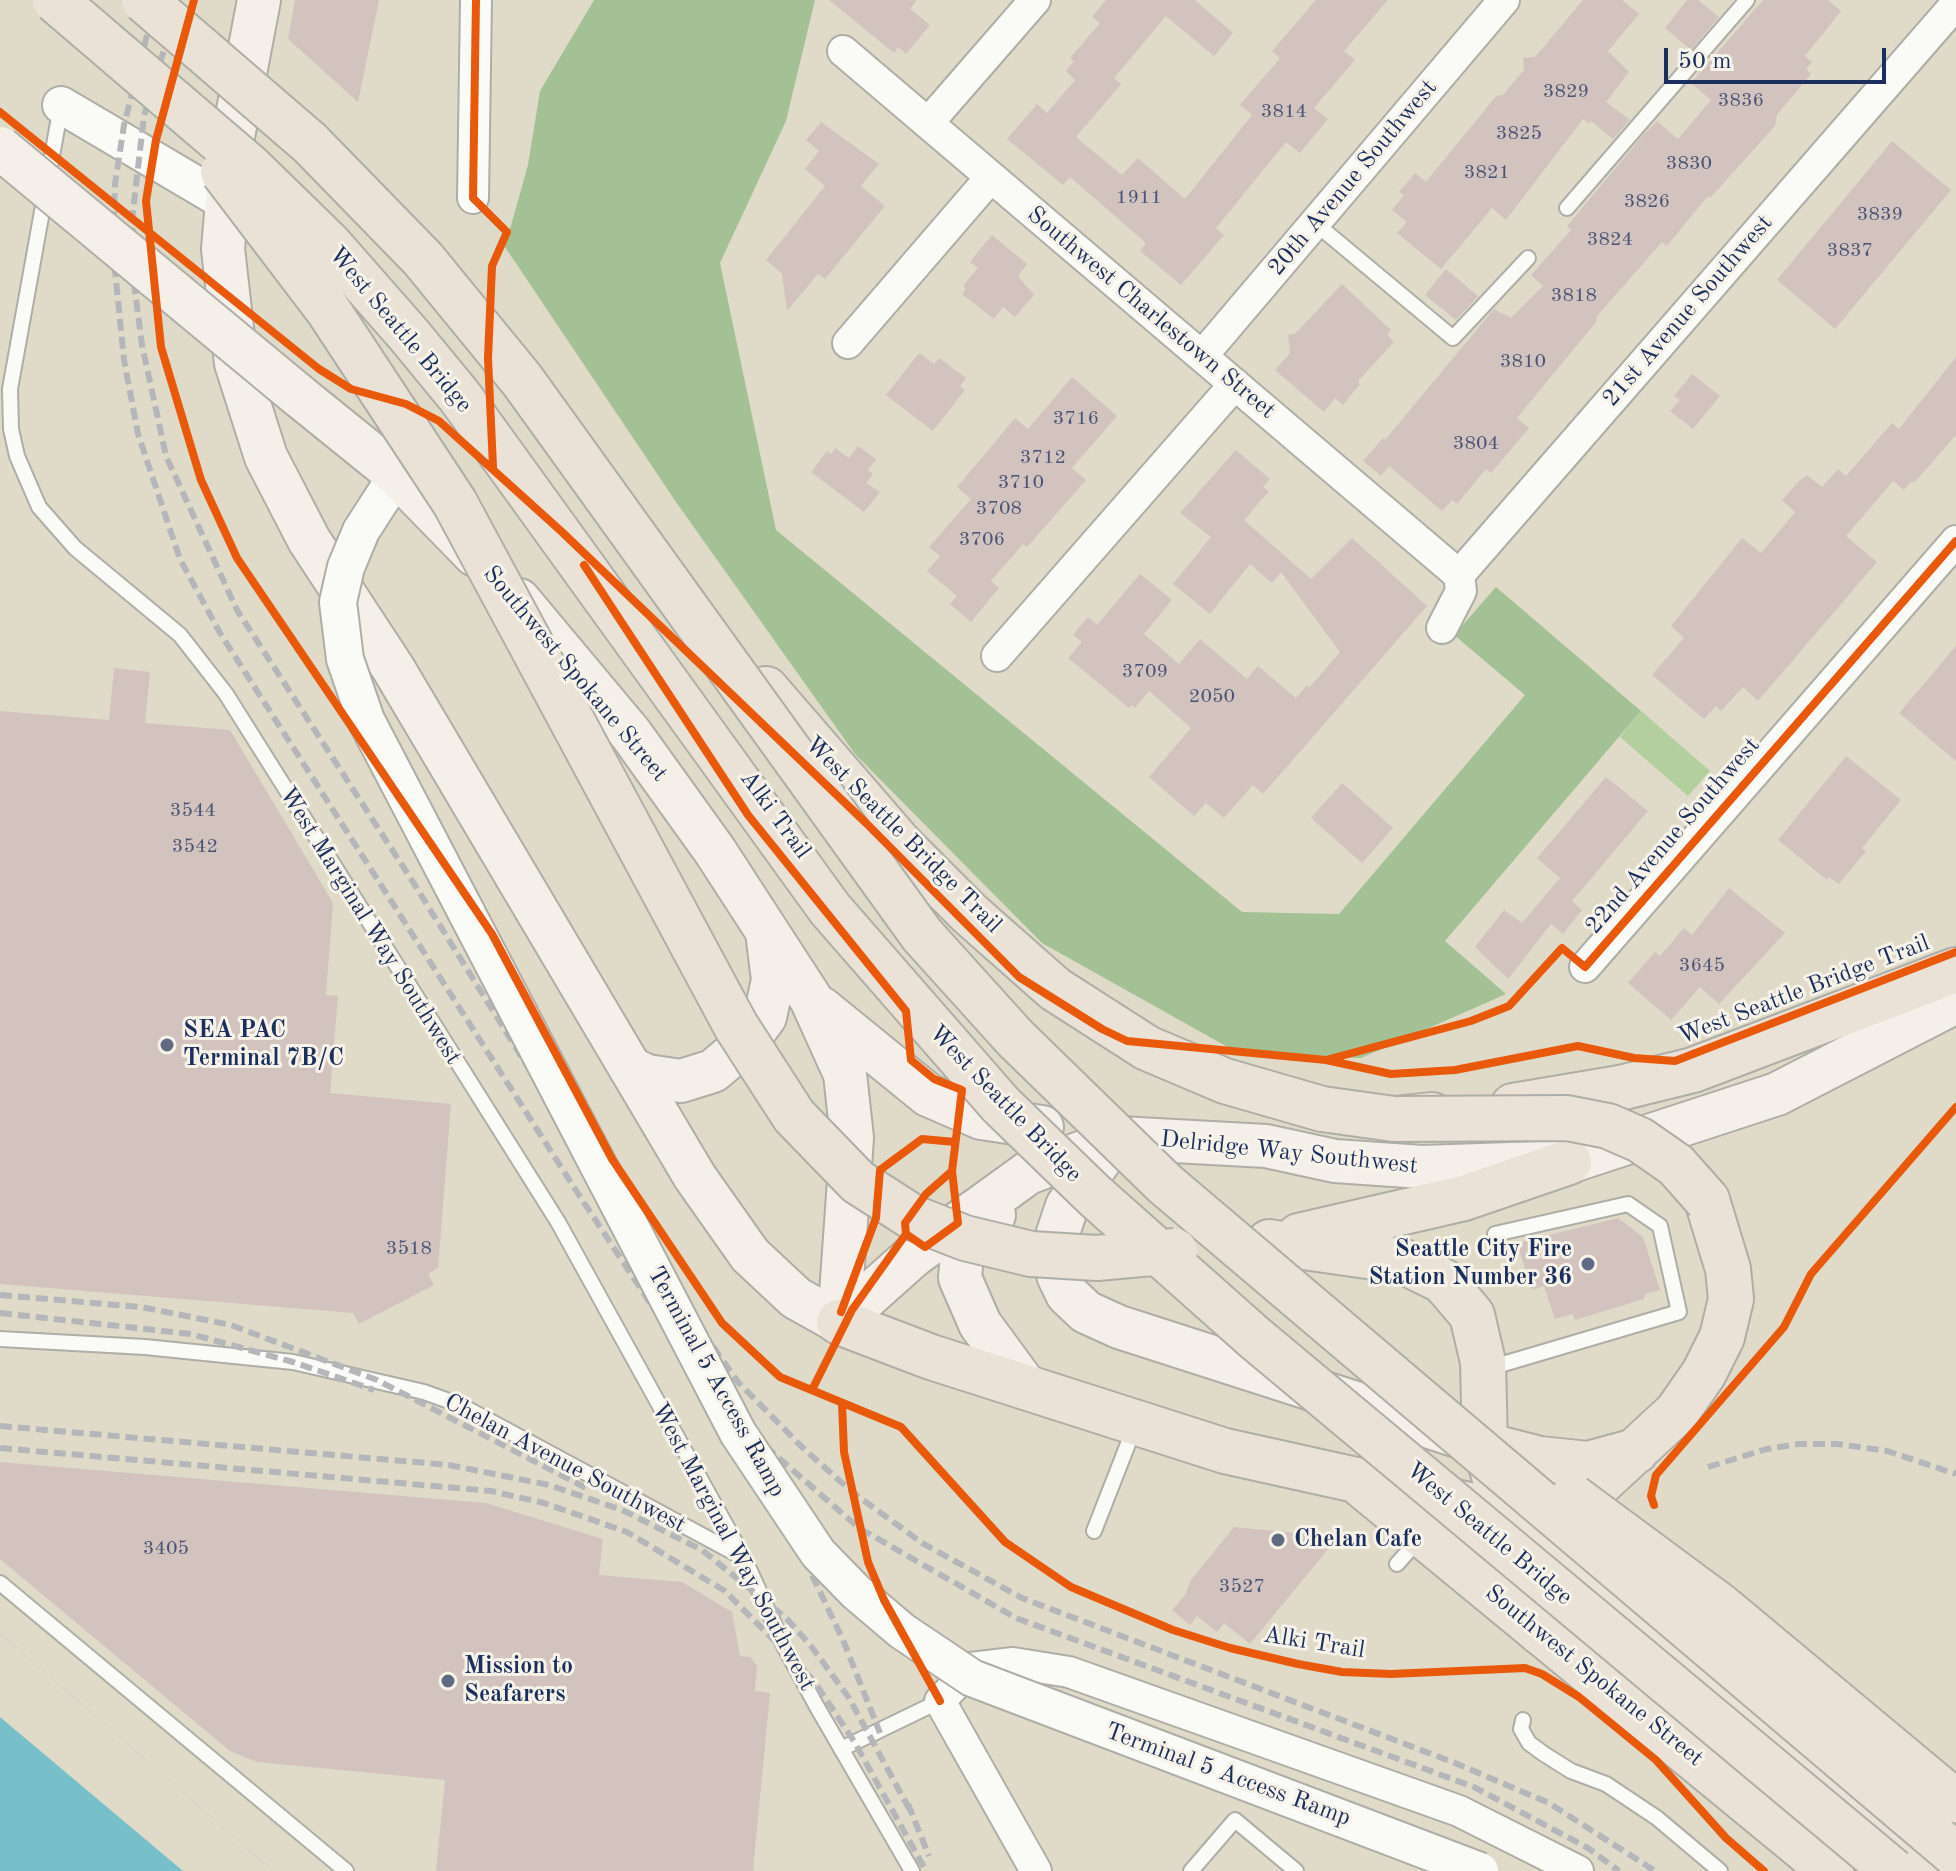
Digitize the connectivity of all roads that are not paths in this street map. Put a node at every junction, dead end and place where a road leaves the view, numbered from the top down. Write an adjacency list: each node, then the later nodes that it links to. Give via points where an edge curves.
1 (55, 0): 10 (main road, West Seattle Bridge, bridge)
2 (144, 0): 25 (main road, bridge, via 310,143 423,259 522,380)
3 (259, 0): 16 (main road, via 232,142)
4 (476, 0): 15 (street)
5 (1035, 0): 12 (street)
6 (1504, 0): 18 (street, 20th Avenue Southwest)
7 (1747, 0): 17 (lane)
8 (1956, 4): 27 (street, 21st Avenue Southwest)
9 (843, 51): 12 (street, Southwest Charlestown Street)
10 (159, 87): 40 (main road, bridge, via 328,310 455,503 736,1026 794,1116 858,1182 914,1218 965,1238 1031,1254 1097,1258); 70 (main road, West Seattle Bridge, bridge, via 330,245 419,347 830,909 1001,1105 1255,1338)
11 (61, 105): 16 (street); 23 (lane, West Marginal Way Southwest)
12 (928, 123): 14 (street, Southwest Charlestown Street)
13 (0, 148): 24 (main road, Southwest Spokane Street, bridge)
14 (991, 177): 20 (street); 21 (street, Southwest Charlestown Street)
15 (473, 198)
16 (227, 203): 34 (main road, via 223,249 236,363 266,457 309,540 393,668)
17 (1567, 208)
18 (1315, 223): 19 (lane, via 1453,338); 21 (street, 20th Avenue Southwest)
19 (1528, 258)
20 (848, 343)
21 (1202, 356): 22 (street, Southwest Charlestown Street)
22 (1235, 384): 27 (street, Southwest Charlestown Street); 29 (street)
23 (5, 389): 52 (lane, West Marginal Way Southwest, via 17,456 39,507 75,548 180,635 226,694 558,1222)
24 (397, 475): 30 (main road, Southwest Spokane Street, via 523,603 621,722); 66 (street, Terminal 5 Access Ramp, bridge, via 361,531 342,582 339,627 352,685 394,778 738,1433 818,1553 902,1631 972,1678)
25 (625, 523): 35 (main road, bridge, via 900,844 1055,989 1147,1048 1225,1081 1322,1109); 43 (main road, bridge, via 922,935 1015,1038 1165,1184)
26 (1956, 541): 31 (street, 22nd Avenue Southwest)
27 (1459, 575): 28 (street, 21st Avenue Southwest, via 1461,591)
28 (1442, 628)
29 (997, 656)
30 (767, 927): 33 (main road, Southwest Spokane Street); 34 (main road, via 773,980 765,1017 744,1045 713,1071 681,1081)
31 (1585, 967)
32 (1955, 996): 35 (main road, bridge, via 1620,1088); 37 (main road, Delridge Way Southwest, via 1777,1094)
33 (811, 999): 36 (main road, via 928,1095 981,1118); 41 (main road, Southwest Spokane Street, via 845,1074 852,1138)
34 (630, 1068): 41 (main road, via 695,1177 750,1255 796,1298)
35 (1394, 1119): 48 (main road, bridge, via 1567,1118 1608,1126 1676,1165 1707,1200 1728,1269 1731,1299 1722,1337 1677,1412)
36 (1120, 1138): 37 (main road, Delridge Way Southwest, via 1266,1146 1335,1161 1422,1167); 38 (main road, Delridge Way Southwest); 47 (main road, via 1067,1206 1057,1236 1058,1275 1067,1294 1086,1312)
37 (1569, 1162): 40 (main road)
38 (1028, 1173): 41 (main road, Delridge Way Southwest, via 913,1256); 45 (main road, via 962,1255 960,1278 980,1324)
39 (1495, 1234): 44 (lane, via 1628,1204 1660,1226 1679,1312)
40 (1350, 1240): 44 (main road, via 1443,1281 1472,1315)
41 (839, 1322): 45 (main road)
42 (0, 1339): 52 (lane, Chelan Avenue Southwest, via 293,1362 424,1392 460,1405)
43 (1371, 1360): 59 (main road, bridge, via 1594,1511 1719,1605); 60 (main road, bridge)
44 (1483, 1370): 47 (main road)
45 (1024, 1384): 46 (main road)
46 (1136, 1422): 49 (main road, via 1225,1451); 51 (lane)
47 (1485, 1445): 48 (main road, via 1588,1464); 50 (main road)
48 (1636, 1451): 50 (main road, via 1584,1498 1560,1512); 57 (main road, via 1622,1491 1626,1527 1644,1568 1726,1654)
49 (1357, 1482): 50 (main road); 54 (main road, Southwest Spokane Street, via 1409,1550)
50 (1505, 1513): 54 (main road); 57 (main road)
51 (1094, 1531)
52 (744, 1558): 58 (lane, West Marginal Way Southwest, via 785,1648)
53 (0, 1583): 61 (lane)
54 (1540, 1632): 69 (main road, Southwest Spokane Street)
55 (940, 1701): 58 (lane); 63 (street); 67 (street, via 971,1668 1013,1663 1069,1672 1459,1811)
56 (1523, 1720): 68 (lane, via 1521,1729 1529,1743 1657,1818)
57 (1768, 1729): 71 (main road)
58 (841, 1749): 62 (lane, West Marginal Way Southwest)
59 (1954, 1802)
60 (1956, 1855)
61 (346, 1871)
62 (912, 1871)
63 (1036, 1871)
64 (1191, 1871): 65 (lane, via 1235,1820)
65 (1296, 1871)
66 (1480, 1871)
67 (1578, 1871)
68 (1720, 1871)
69 (1831, 1871)
70 (1893, 1871)
71 (1938, 1871)

